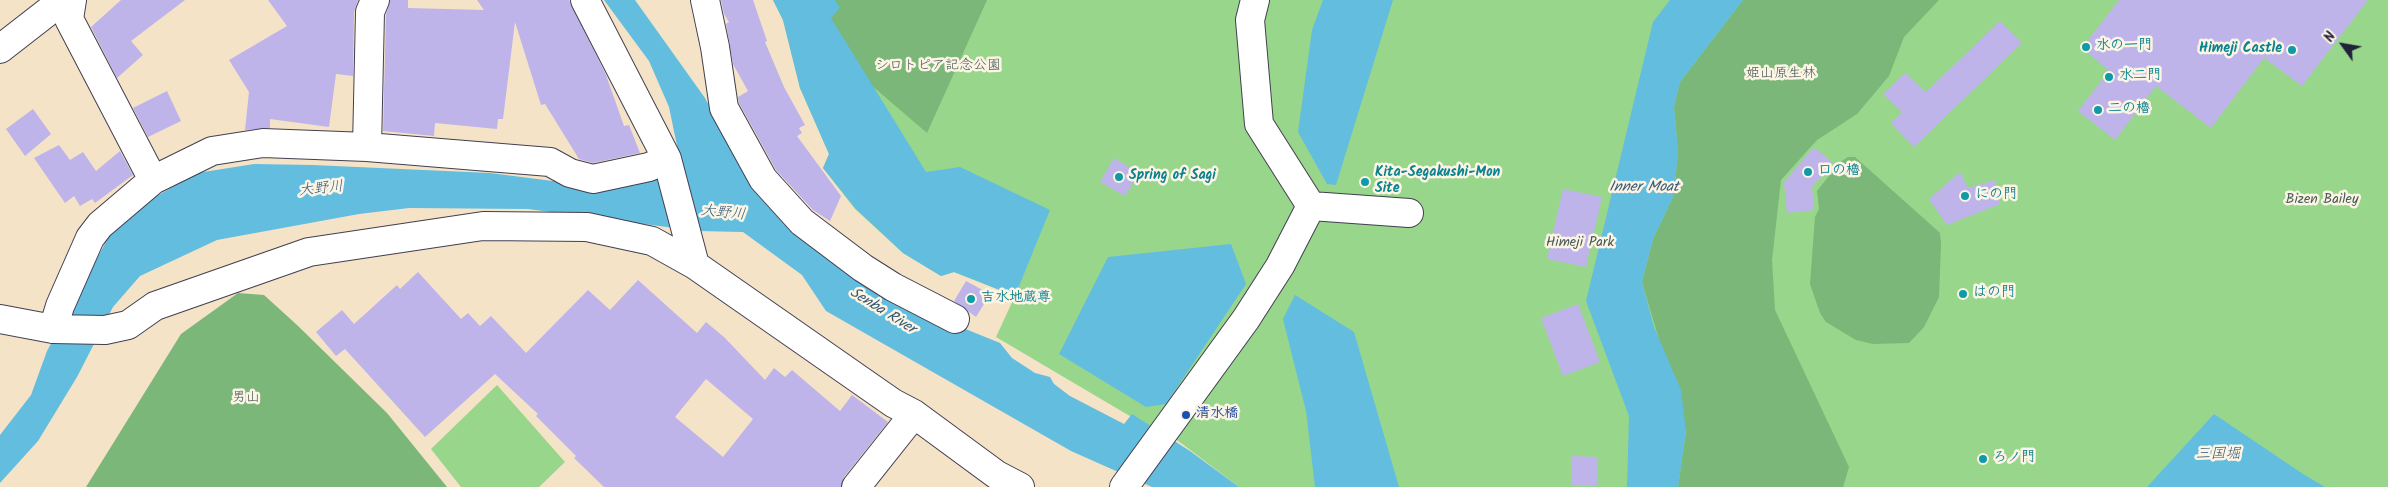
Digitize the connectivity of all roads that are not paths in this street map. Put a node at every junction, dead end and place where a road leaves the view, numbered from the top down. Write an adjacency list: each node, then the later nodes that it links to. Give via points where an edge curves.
1 (94, 0): 6 (street)
2 (375, 0): 8 (street, via 370,12)
3 (585, 0): 9 (street)
4 (705, 0): 15 (street, via 724,108 763,179 802,222 863,268 892,287)
5 (1255, 0): 11 (street, via 1250,20 1259,124)
6 (68, 6): 7 (street); 10 (street)
7 (0, 49)
8 (367, 147): 9 (street, via 550,162 570,173 593,179 649,167); 10 (street, via 263,144 212,152)
9 (667, 159): 13 (street)
10 (153, 180): 16 (street, via 100,225 90,238)
11 (1311, 206): 12 (street); 20 (street, via 1275,274)
12 (1409, 213)
13 (695, 265): 16 (street, via 652,241 587,227 482,226 309,252 155,306 128,325 105,330); 17 (street, via 893,403)
14 (0, 319): 16 (street)
15 (955, 319)
16 (53, 328)
17 (914, 414): 18 (street); 19 (street, via 997,475)
18 (856, 487)
19 (1020, 487)
20 (1124, 487)

